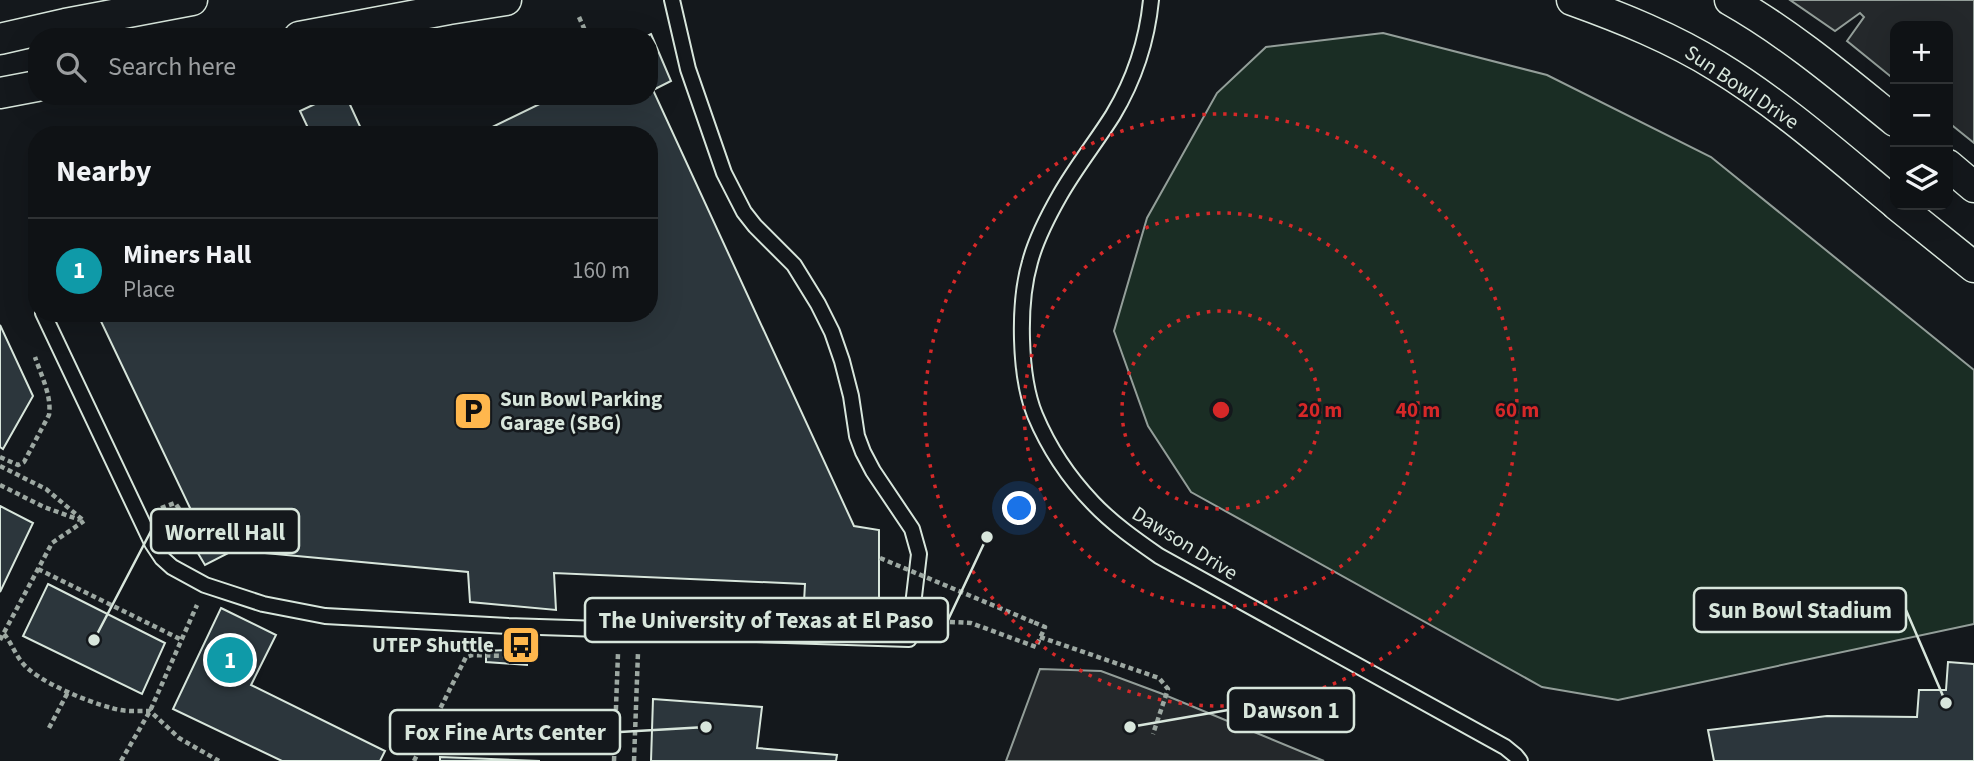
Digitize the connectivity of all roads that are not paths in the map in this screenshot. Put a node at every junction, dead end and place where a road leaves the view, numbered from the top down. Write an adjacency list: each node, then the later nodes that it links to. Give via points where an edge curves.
1 (192, 0): 7 (street)
2 (506, 0): 8 (street)
3 (672, 0): 19 (lane, via 688,69 723,173 744,212 794,265 818,304 842,361 863,452 912,529 919,554 909,639 325,616 263,604 205,585 172,567 152,543)
4 (1151, 0): 20 (lane, Dawson Drive, via 1131,80 1042,227 1029,264 1022,342 1026,379 1043,432 1093,503 1159,556 1504,747)
5 (1572, 0): 16 (street, Sun Bowl Drive, via 1613,14 1718,66)
6 (1731, 0): 13 (street, via 1765,20)
7 (48, 28)
8 (347, 28)
9 (28, 33): 10 (street)
10 (0, 39)
11 (28, 88): 12 (street)
12 (0, 93)
13 (1890, 117)
14 (1953, 169): 15 (street)
15 (1974, 187)
16 (1890, 199)
17 (1903, 210): 18 (street, Sun Bowl Drive)
18 (1974, 267)
19 (47, 322)
20 (1520, 761)

